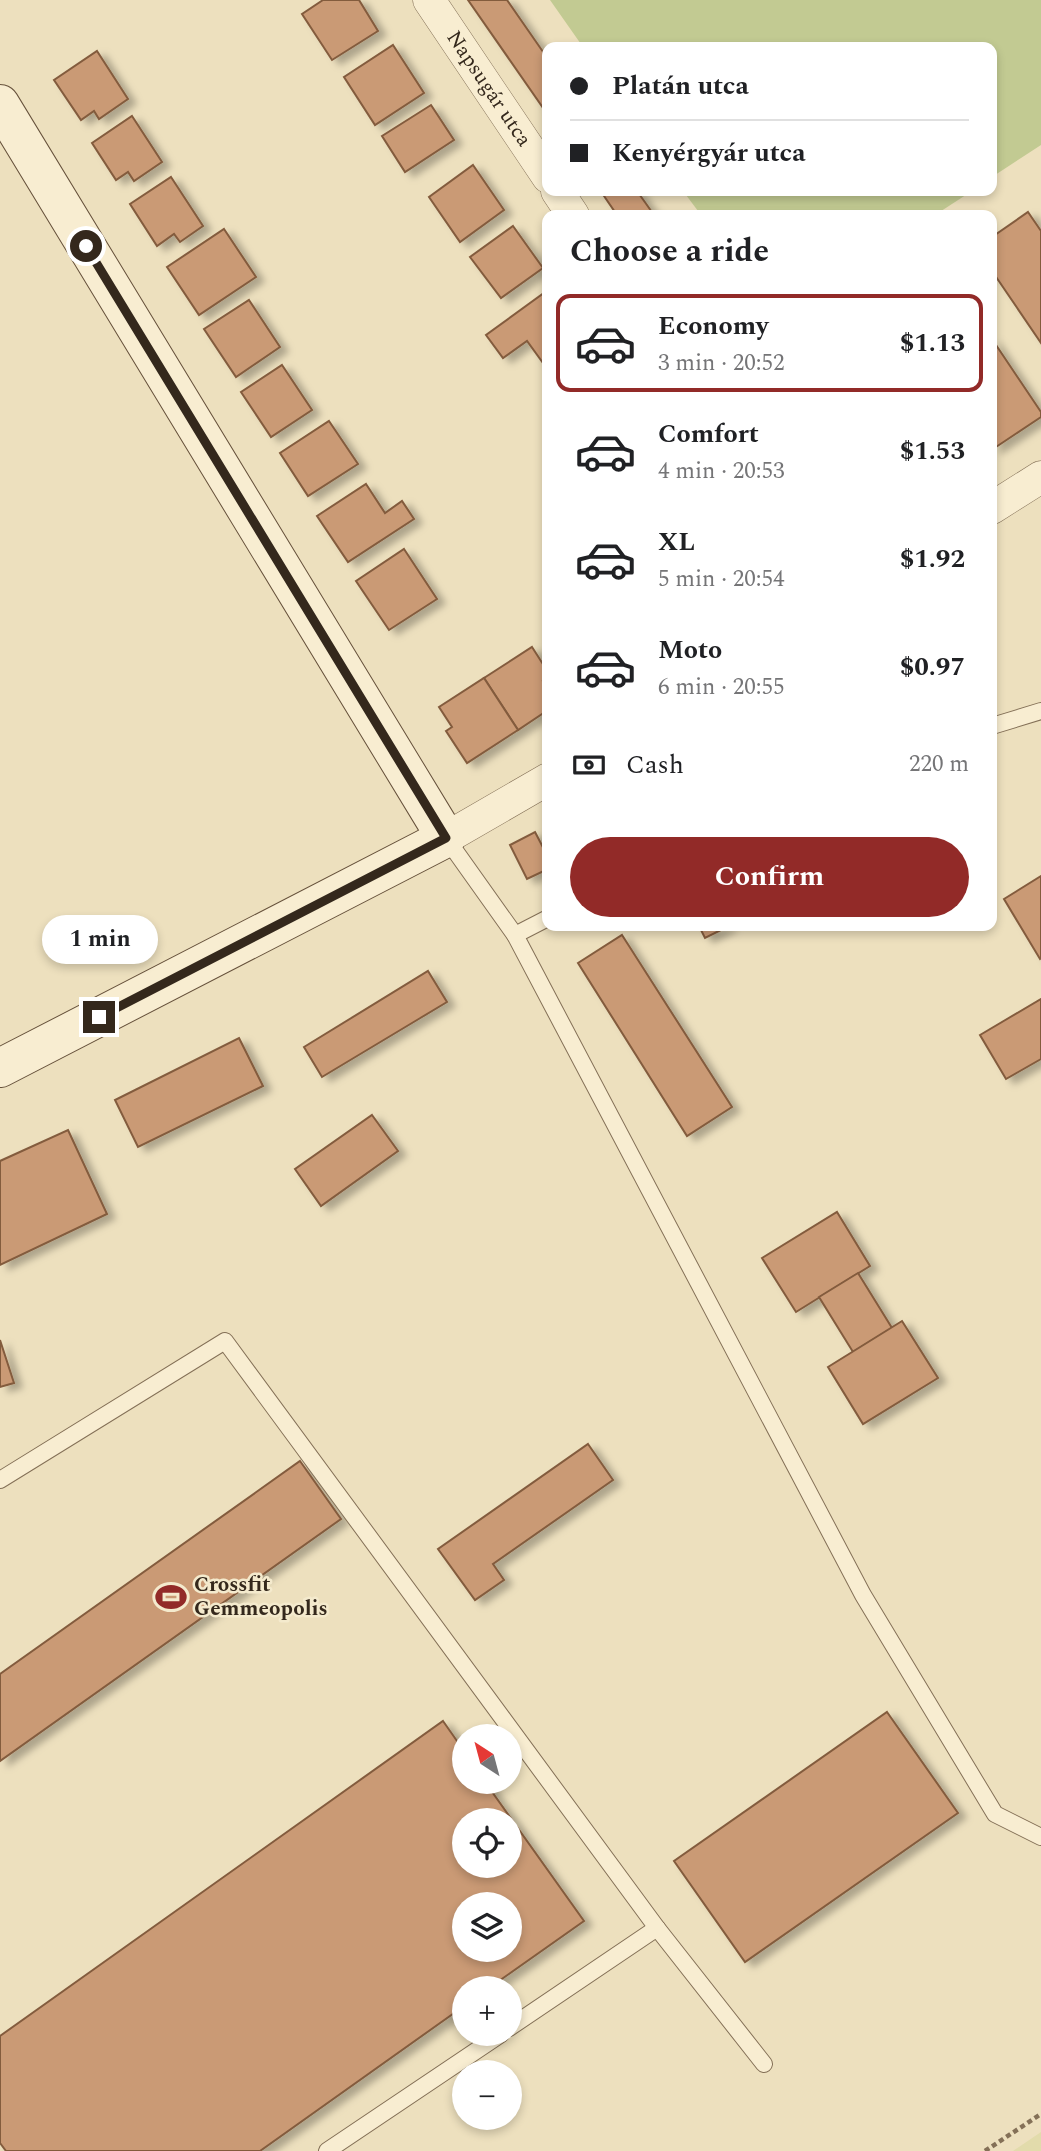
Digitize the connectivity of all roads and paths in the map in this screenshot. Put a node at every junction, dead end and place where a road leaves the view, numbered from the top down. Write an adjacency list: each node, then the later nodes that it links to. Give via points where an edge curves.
1 (429, 0): 3 (street, Napsugár utca)
2 (0, 104): 9 (street)
3 (542, 168)
4 (1041, 477): 5 (street)
5 (997, 506)
6 (1041, 711): 7 (lane)
7 (997, 724)
8 (542, 782): 9 (street)
9 (446, 838): 11 (lane); 12 (street)
10 (542, 921): 11 (lane)
11 (514, 935): 14 (lane, via 863,1595 995,1814)
12 (0, 1068)
13 (0, 1480): 15 (lane, via 225,1341)
14 (1041, 1837)
15 (657, 1928): 16 (lane); 18 (lane)
16 (522, 2019)
17 (483, 2046): 20 (lane)
18 (764, 2064)
19 (1041, 2113): 21 (path)
20 (327, 2151)
21 (985, 2151)

